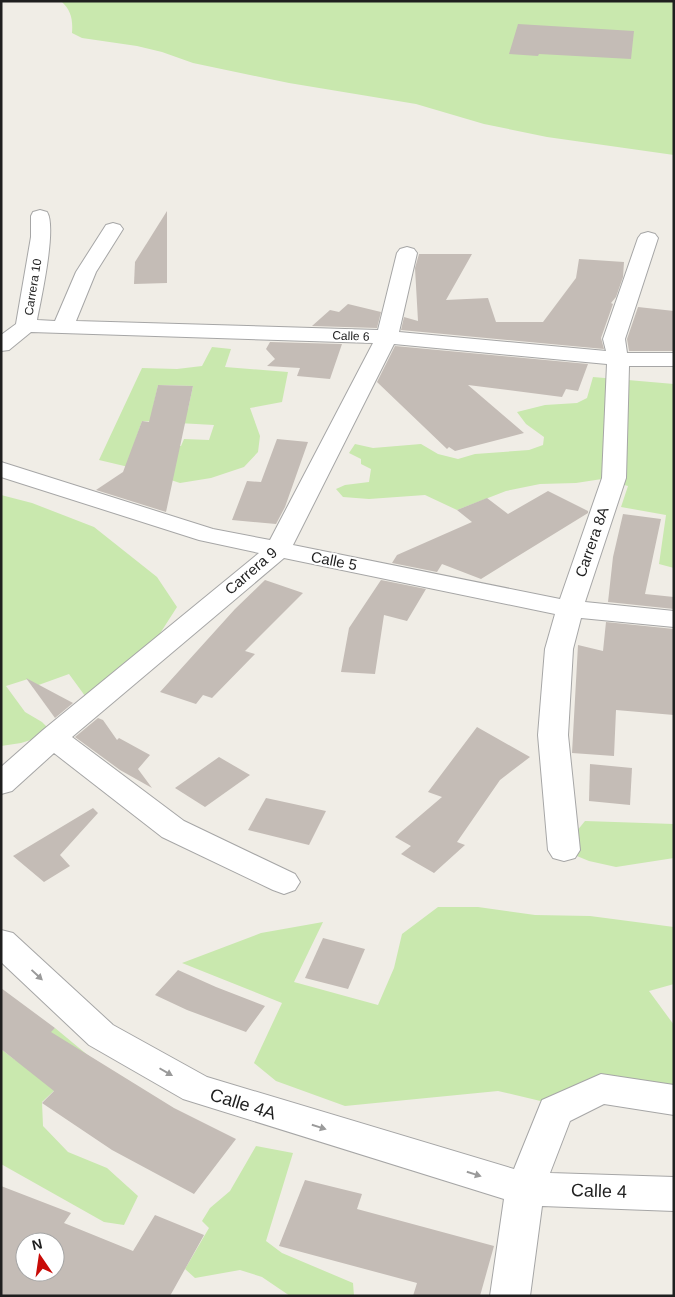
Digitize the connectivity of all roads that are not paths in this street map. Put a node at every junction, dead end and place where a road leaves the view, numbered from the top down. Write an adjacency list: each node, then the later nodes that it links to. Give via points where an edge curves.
1 (40, 216): 5 (street, Carrera 10, via 41,237)
2 (113, 228): 6 (street, via 86,272)
3 (648, 238): 9 (street, Carrera 8A, via 614,339)
4 (407, 253): 7 (street, Carrera 9)
5 (26, 326): 6 (street, Calle 6); 8 (street, Carrera 10)
6 (63, 327): 7 (street, Calle 6)
7 (387, 337): 9 (street, Calle 6); 12 (street, Carrera 9)
8 (1, 345)
9 (618, 358): 10 (street, Calle 6); 13 (street, Carrera 8A, via 614,478)
10 (674, 360)
11 (1, 470): 12 (street, Calle 5, via 208,535)
12 (278, 550): 13 (street, Calle 5); 15 (street, Carrera 9)
13 (570, 609): 14 (street, Calle 5); 17 (street, Carrera 8A, via 559,649 553,735)
14 (674, 619)
15 (53, 737): 16 (street, Carrera 9); 18 (street, via 173,829)
16 (1, 784)
17 (564, 850)
18 (284, 882)
19 (1, 942): 21 (street, Calle 4A, one-way to 21, via 102,1035 196,1089)
20 (674, 1100): 21 (street, via 601,1089 555,1111)
21 (525, 1189): 22 (street, Calle 4); 23 (street)
22 (674, 1194)
23 (510, 1296)

